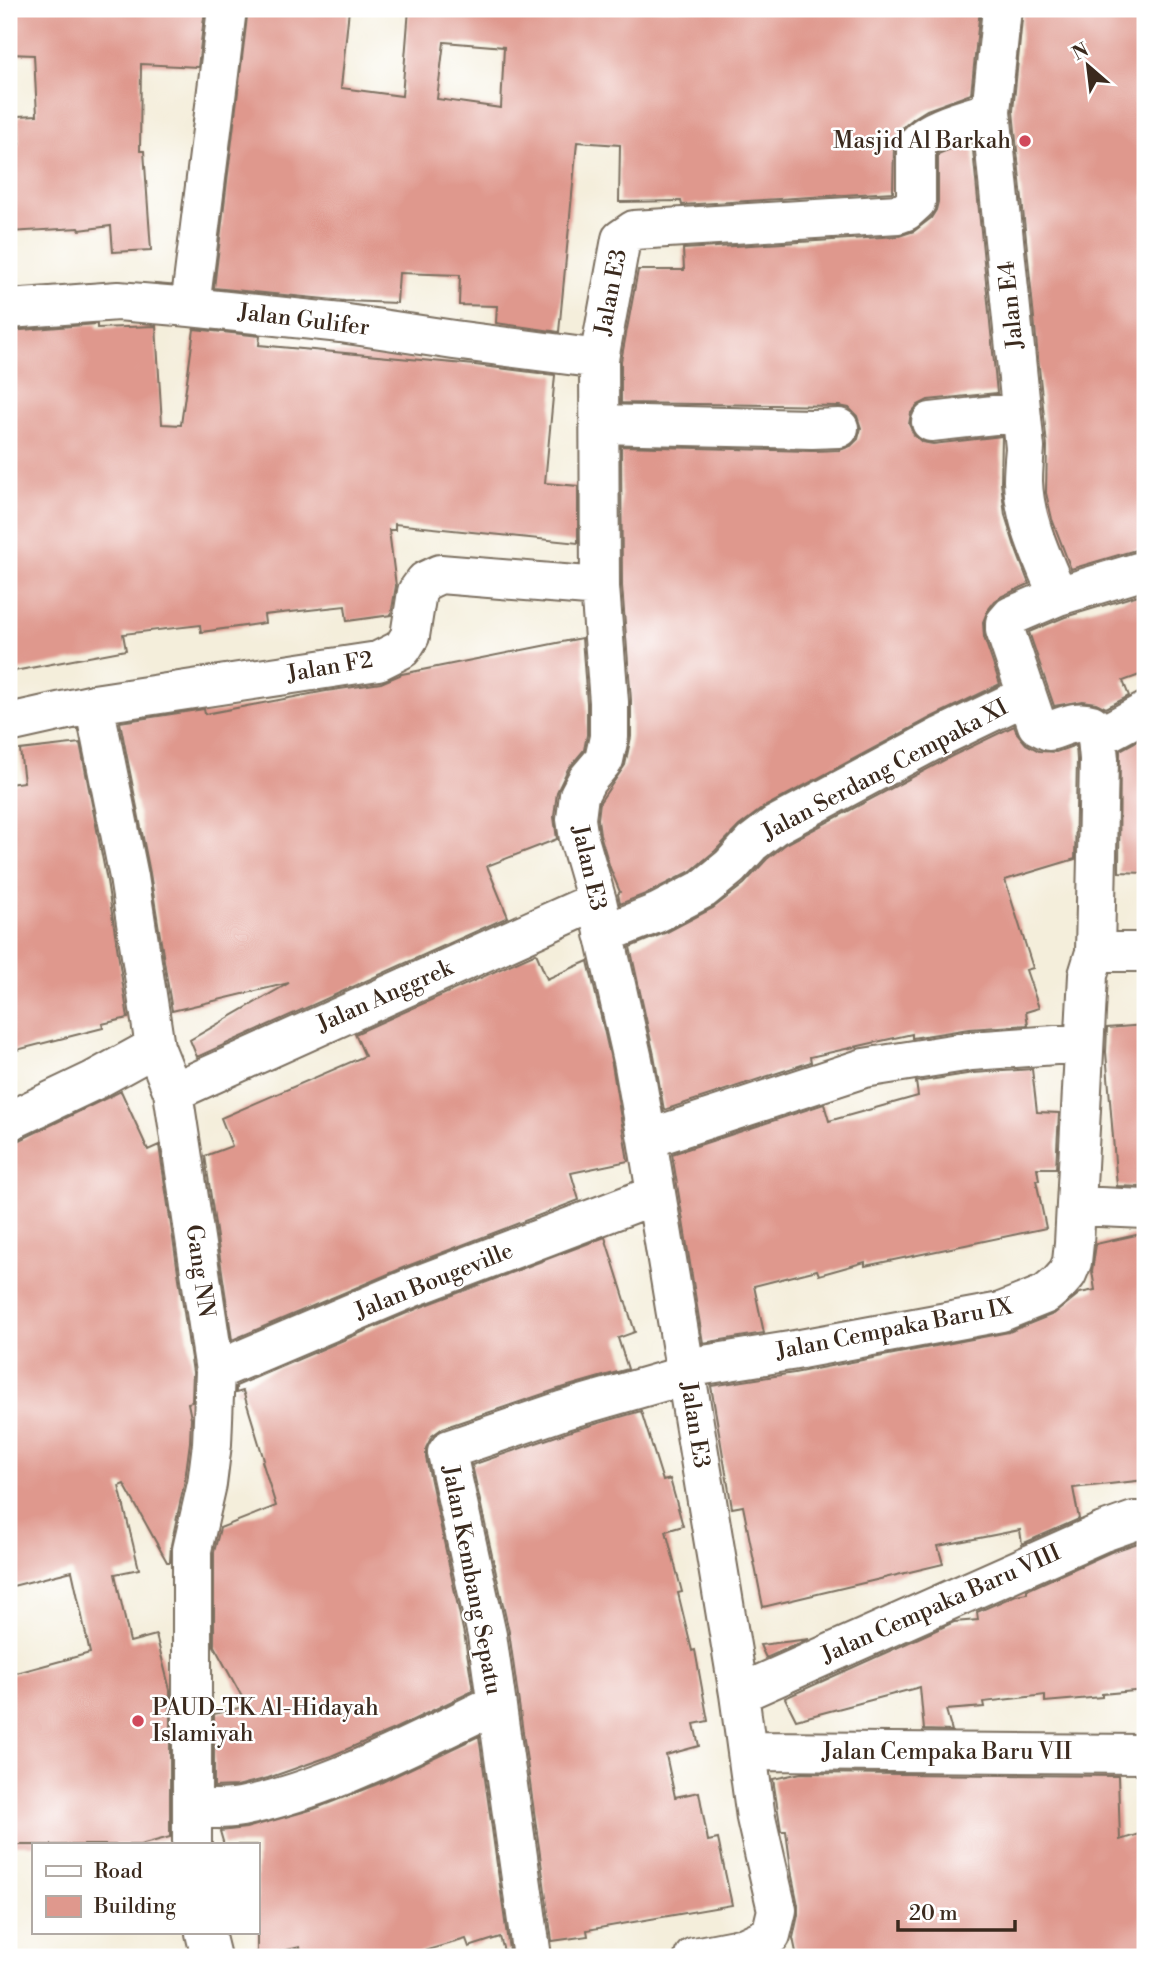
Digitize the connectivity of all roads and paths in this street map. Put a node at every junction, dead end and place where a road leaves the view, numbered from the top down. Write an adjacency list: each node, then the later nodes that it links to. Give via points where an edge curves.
1 (227, 9): 4 (street)
2 (1002, 9): 3 (street, Jalan E4)
3 (991, 111): 6 (street, Jalan E3, via 918,141 916,202 898,214 626,234 621,239); 7 (street, Jalan E4)
4 (190, 307): 5 (street, Jalan Gulifer, via 118,301); 6 (street, Jalan Gulifer)
5 (9, 309)
6 (599, 359): 9 (street, Jalan E3)
7 (1021, 412): 8 (street); 13 (street, Jalan E4, via 1029,520)
8 (931, 422)
9 (599, 424): 10 (street); 12 (street, Jalan E3)
10 (839, 428)
11 (1145, 569): 13 (street)
12 (600, 587): 15 (street, Jalan F2, via 440,574 425,581 417,592 410,636 402,649 378,661); 19 (street, Jalan E3, via 609,737 604,760 579,795 576,819)
13 (1058, 596): 14 (street, Jalan Serdang Cempaka XI, via 1005,623)
14 (1027, 695): 18 (street, Jalan Serdang Cempaka XI, via 1042,729 1087,722); 19 (street, Jalan Serdang Cempaka XI, via 775,826 704,889 657,913)
15 (94, 704): 17 (street, Jalan F2); 23 (street, Gang NN, via 129,877)
16 (1145, 712): 18 (street)
17 (9, 723)
18 (1097, 738): 20 (street)
19 (601, 917): 24 (street, Jalan Anggrek); 26 (street, Jalan E3)
20 (1095, 952): 21 (street); 22 (street, Jalan Cempaka Baru IX, via 1088,975)
21 (1145, 952)
22 (1084, 1043): 26 (street, via 971,1051 863,1068); 28 (street, Jalan Cempaka Baru IX)
23 (155, 1047): 24 (street, Gang NN); 25 (street)
24 (173, 1092): 30 (street, Gang NN)
25 (9, 1121)
26 (647, 1139): 27 (street, Jalan E3)
27 (655, 1195): 30 (street, Jalan Bougeville, via 413,1287); 31 (street, Jalan E3)
28 (1077, 1206): 29 (street); 31 (street, Jalan Cempaka Baru IX, via 1072,1262 1067,1274 1046,1294 1001,1312)
29 (1145, 1209)
30 (215, 1371): 37 (street, Gang NN, via 207,1484 192,1550)
31 (686, 1372): 33 (street, Jalan E3); 34 (street, Jalan Kembang Sepatu, via 450,1449 447,1454 487,1635)
32 (1145, 1521): 33 (street, Jalan Cempaka Baru VIII, via 1102,1532)
33 (739, 1694): 35 (street, Jalan E3)
34 (496, 1704): 37 (street, via 366,1765); 41 (street, Jalan Kembang Sepatu)
35 (748, 1751): 36 (street, Jalan Cempaka Baru VII); 39 (street, Jalan E3, via 756,1818 778,1910)
36 (1145, 1754)
37 (192, 1827)
38 (205, 1934): 40 (street)
39 (776, 1946): 42 (street)
40 (211, 1957)
41 (532, 1957)
42 (694, 1957)

